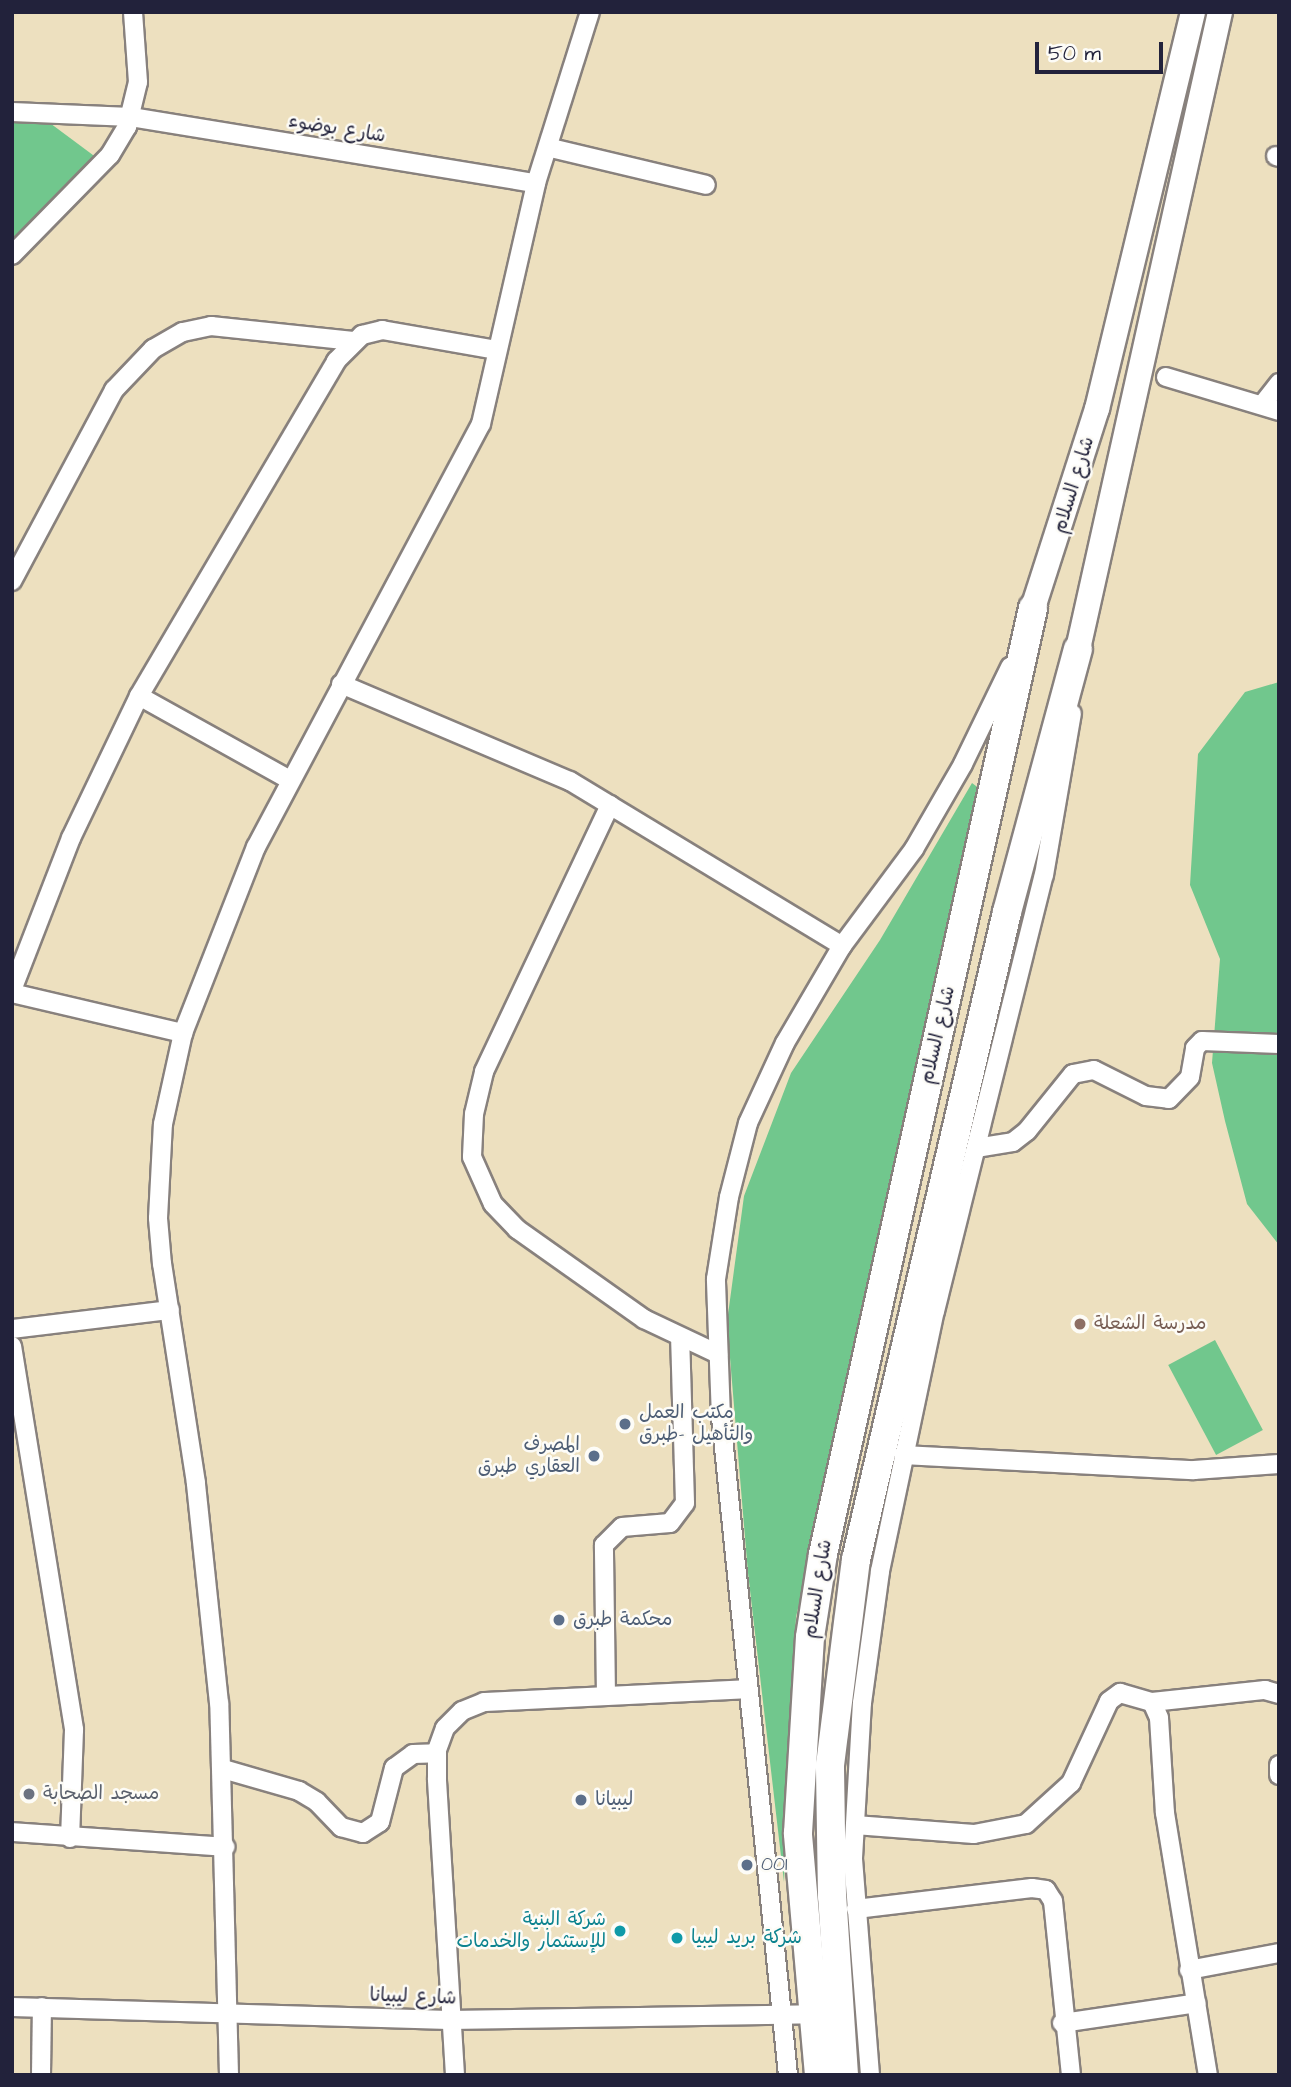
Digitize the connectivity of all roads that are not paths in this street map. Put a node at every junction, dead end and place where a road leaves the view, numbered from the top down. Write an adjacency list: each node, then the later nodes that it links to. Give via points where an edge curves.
1 (133, 12): 6 (street, via 138,82)
2 (590, 12): 7 (street)
3 (1193, 12): 17 (main road, شارع السلام, via 1097,409)
4 (1220, 12): 18 (main road, شارع السلام)
5 (12, 112): 6 (street, شارع بوضوء)
6 (131, 117): 8 (street, شارع بوضوء); 10 (street, via 110,155)
7 (551, 148): 8 (street); 9 (street)
8 (536, 183): 12 (street)
9 (706, 185)
10 (12, 255)
11 (353, 341): 12 (street, via 383,330); 16 (street, via 211,326 183,332 153,349 114,390); 20 (street, via 328,371)
12 (497, 350): 19 (street, via 488,400 472,445)
13 (1166, 377): 15 (street)
14 (1279, 383): 15 (street)
15 (1270, 408)
16 (12, 581)
17 (1033, 608): 23 (street, via 999,692 914,849); 55 (highway, شارع السلام, via 822,1554 799,1768 798,1833)
18 (1078, 649): 27 (street, via 1054,828); 64 (highway, شارع السلام, via 1007,912 856,1560 831,1765 832,1896)
19 (341, 684): 21 (street); 22 (street, via 536,763)
20 (139, 696): 21 (street); 24 (street, via 71,838)
21 (290, 780): 25 (street, via 222,925)
22 (610, 804): 23 (street); 30 (street, via 484,1072 474,1114 472,1157 494,1204 517,1229 615,1300)
23 (842, 946): 32 (street, via 785,1043 748,1123 729,1197 716,1279)
24 (12, 992): 25 (street)
25 (183, 1033): 28 (street, via 158,1171 160,1241)
26 (1279, 1044): 27 (street, via 1202,1041 1195,1048 1190,1077 1169,1098 1146,1096 1094,1070 1073,1074 1013,1142)
27 (976, 1148): 34 (street)
28 (170, 1310): 29 (street); 42 (street, via 196,1483)
29 (12, 1329)
30 (680, 1339): 32 (street); 38 (street, via 685,1503 670,1523 622,1527 604,1545)
31 (12, 1346): 33 (street)
32 (718, 1354): 36 (street)
33 (17, 1425): 46 (street, via 74,1730)
34 (903, 1455): 35 (street, via 1194,1470); 44 (street, via 880,1571 862,1703)
35 (1276, 1469)
36 (747, 1689): 38 (street); 56 (street)
37 (1279, 1694): 39 (street, via 1265,1689)
38 (606, 1696): 40 (street, via 472,1705 445,1728)
39 (1152, 1702): 44 (street, via 1120,1693 1109,1701 1071,1783 1026,1824 974,1834); 50 (street, via 1159,1718 1166,1813)
40 (437, 1753): 42 (street, via 413,1754 394,1768 380,1822 363,1833 341,1827 317,1802 292,1788); 57 (street)
41 (1279, 1765): 43 (street)
42 (223, 1769): 47 (street)
43 (1279, 1775)
44 (855, 1825): 48 (street)
45 (12, 1832): 46 (street)
46 (70, 1838): 47 (street)
47 (225, 1847): 54 (street)
48 (856, 1909): 58 (street, via 1046,1890 1053,1900); 65 (street)
49 (1279, 1953): 50 (street)
50 (1189, 1970): 51 (street)
51 (1196, 2003): 58 (street); 67 (street)
52 (12, 2007): 53 (street, شارع ليبيانا)
53 (42, 2007): 54 (street, شارع ليبيانا); 59 (street)
54 (229, 2012): 57 (street, شارع ليبيانا); 60 (street)
55 (814, 2014): 56 (street, شارع ليبيانا); 63 (highway, شارع السلام)
56 (782, 2015): 57 (street, شارع ليبيانا); 62 (street)
57 (449, 2020): 61 (street)
58 (1062, 2023): 66 (street)
59 (41, 2075)
60 (229, 2075)
61 (455, 2075)
62 (788, 2075)
63 (819, 2075)
64 (844, 2075)
65 (870, 2075)
66 (1071, 2075)
67 (1208, 2075)

